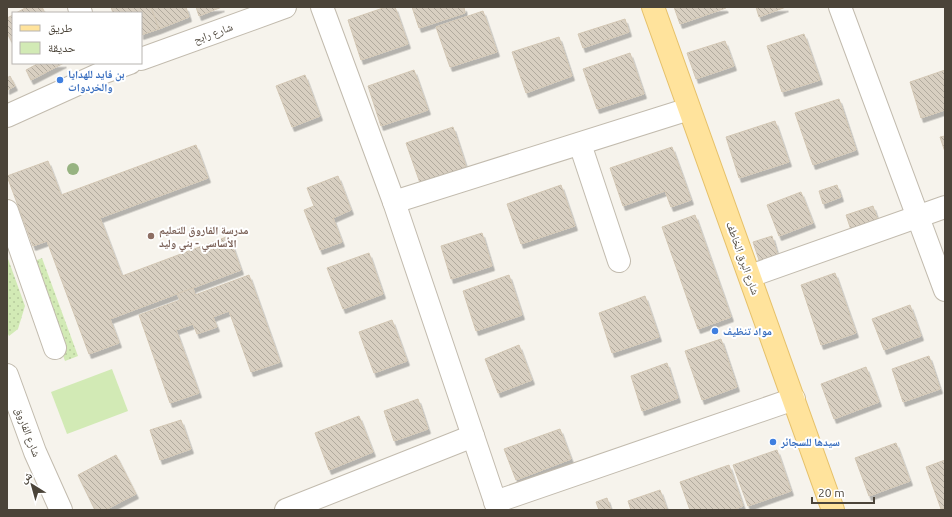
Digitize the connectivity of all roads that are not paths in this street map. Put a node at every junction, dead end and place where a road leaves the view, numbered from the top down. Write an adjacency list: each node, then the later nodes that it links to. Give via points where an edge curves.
1 (285, 7): 5 (street, شارع رابح)
2 (322, 7): 11 (street)
3 (653, 7): 8 (main road, شارع البرق الخاطف)
4 (840, 7): 14 (street)
5 (142, 59)
6 (124, 64): 7 (street)
7 (101, 68): 9 (street)
8 (689, 109): 10 (street); 16 (main road, شارع البرق الخاطف)
9 (7, 116)
10 (580, 144): 11 (street); 15 (street)
11 (394, 202): 21 (street)
12 (945, 208): 14 (street)
13 (7, 211): 18 (street)
14 (918, 217): 16 (street); 17 (street)
15 (619, 261)
16 (750, 276): 20 (main road, شارع البرق الخاطف)
17 (945, 290)
18 (55, 348)
19 (7, 375): 24 (street, شارع الفاروق, via 35,452)
20 (794, 399): 23 (street); 26 (main road, شارع البرق الخاطف)
21 (473, 436): 22 (street); 23 (street)
22 (314, 505): 25 (street)
23 (497, 506)
24 (61, 510)
25 (286, 510)
26 (833, 510)

